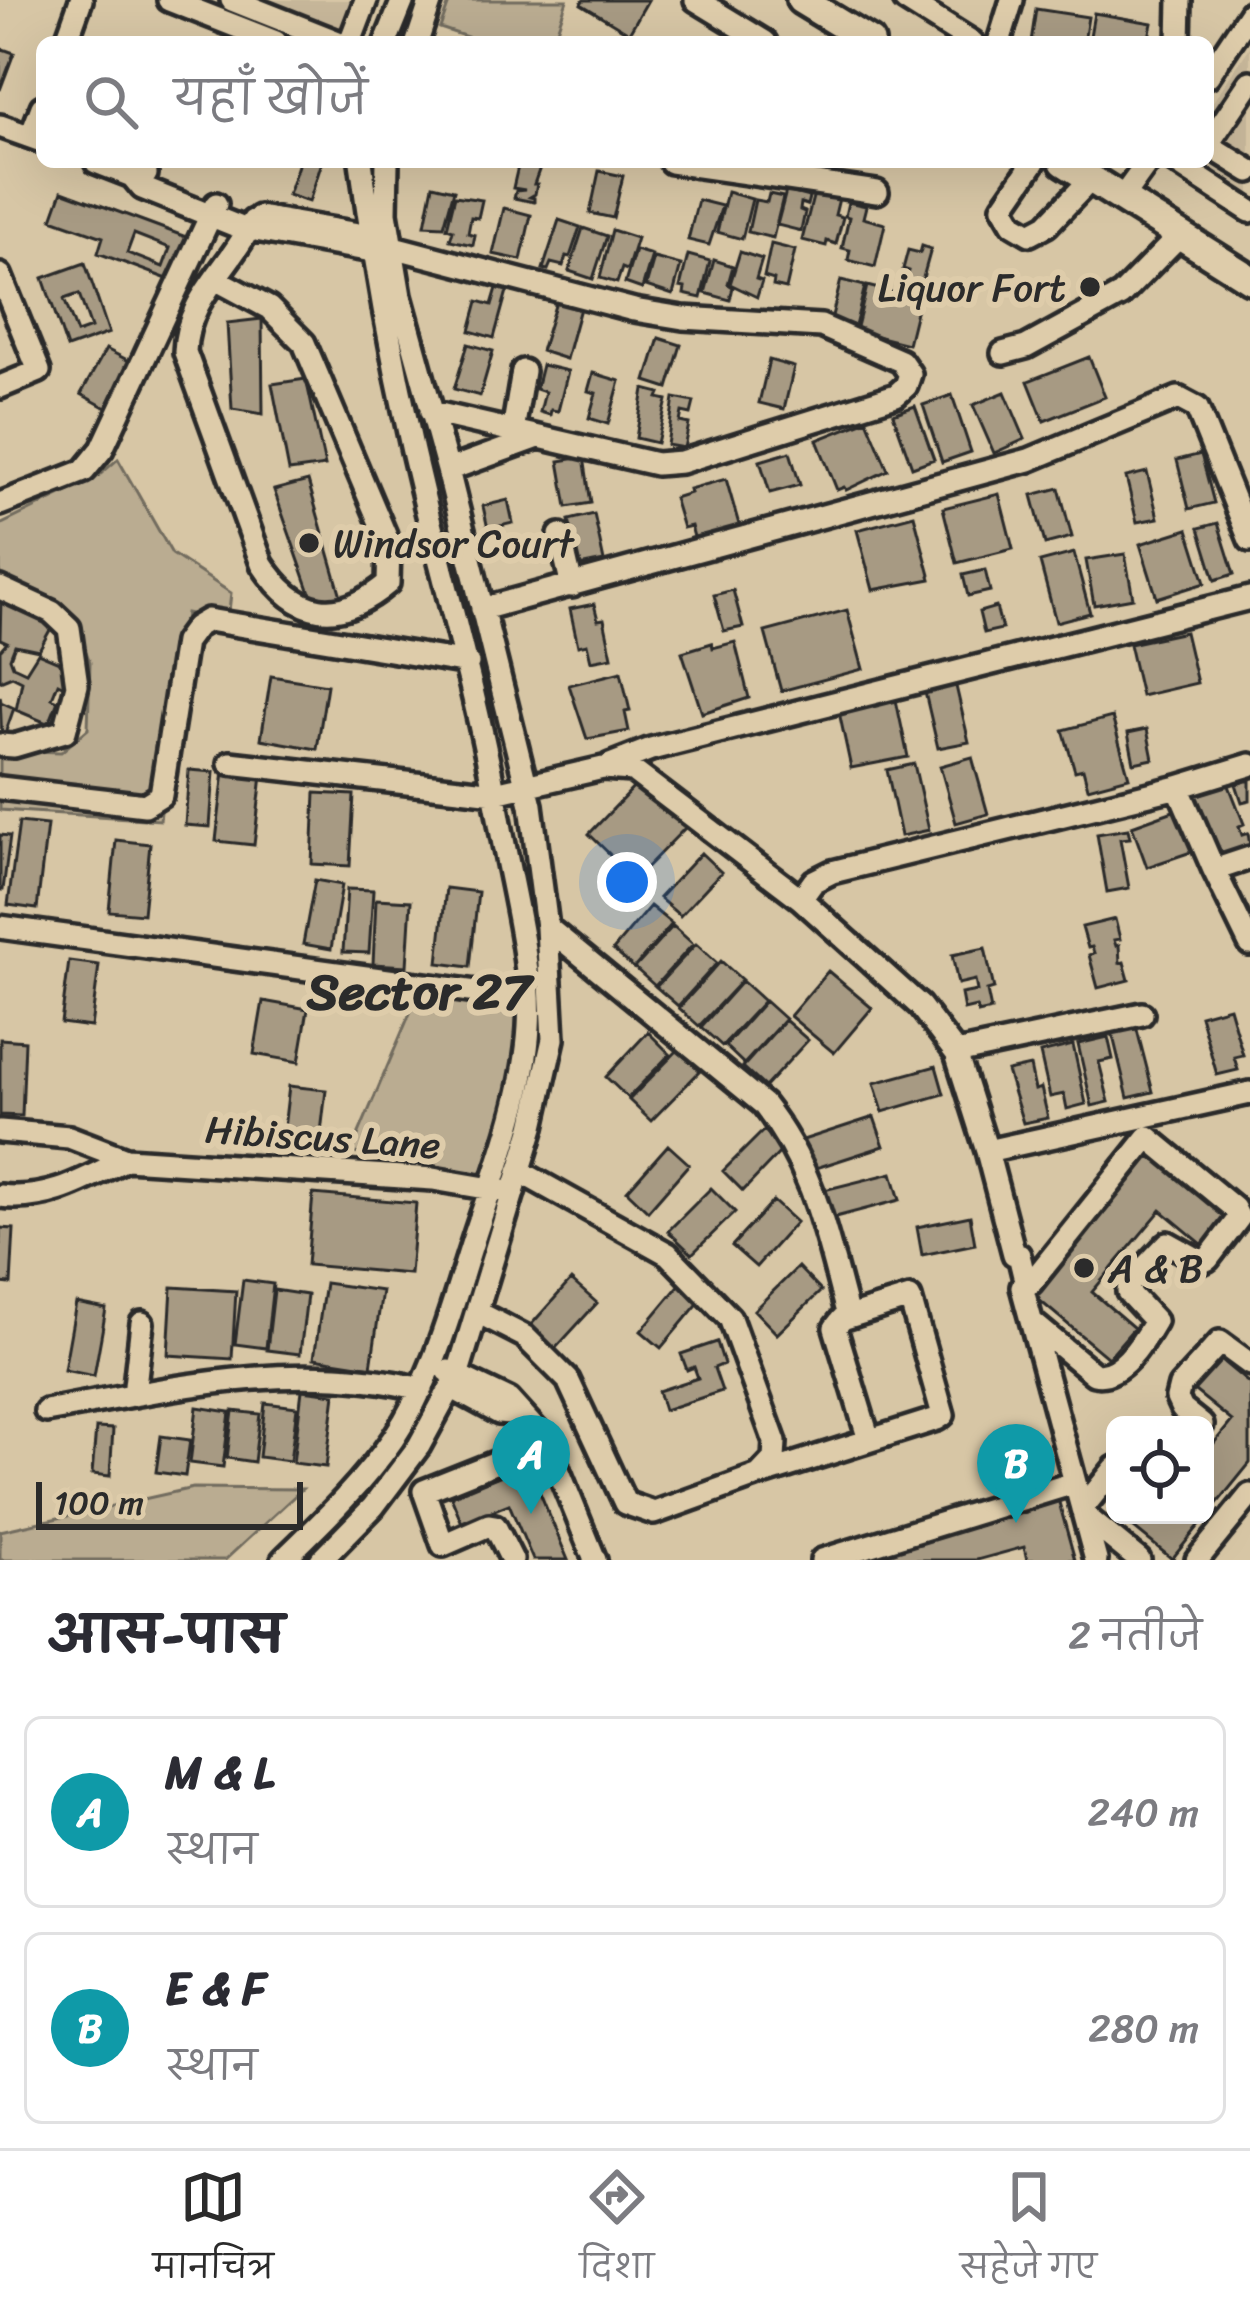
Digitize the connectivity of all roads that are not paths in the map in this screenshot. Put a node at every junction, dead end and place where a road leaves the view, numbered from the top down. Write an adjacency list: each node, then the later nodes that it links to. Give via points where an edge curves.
1 (81, 0): 13 (street)
2 (169, 0): 14 (street)
3 (232, 0): 15 (street)
4 (366, 0): 16 (street)
5 (403, 0): 17 (street)
6 (431, 0): 18 (street)
7 (696, 0): 19 (street)
8 (801, 0): 20 (main road)
9 (905, 0): 21 (street)
10 (1012, 0): 22 (street)
11 (1180, 0): 23 (street)
12 (1250, 13): 24 (street)
13 (67, 36)
14 (261, 36)
15 (323, 36)
16 (352, 36)
17 (388, 36)
18 (419, 36)
19 (755, 36)
20 (860, 36)
21 (962, 36)
22 (1001, 36)
23 (1179, 36)
24 (1214, 67)
25 (1250, 82): 27 (street)
26 (0, 126): 28 (street)
27 (1214, 136)
28 (36, 139)
29 (1214, 149): 38 (street)
30 (111, 168): 42 (street, via 144,174)
31 (363, 168): 46 (street)
32 (387, 168): 46 (street)
33 (712, 168): 40 (street)
34 (1030, 168): 39 (street, via 1004,207 1012,224 1030,234)
35 (1074, 168): 39 (main road)
36 (1144, 168): 41 (street)
37 (1191, 168): 43 (street)
38 (1250, 171)
39 (1091, 179): 41 (main road)
40 (877, 192)
41 (1122, 198): 45 (main road)
42 (213, 209): 44 (street); 57 (street, via 101,449 84,471)
43 (1250, 211)
44 (247, 221): 46 (street); 47 (street)
45 (1180, 235): 49 (main road); 50 (street, via 1121,295)
46 (384, 245): 53 (street); 55 (street, via 634,310 820,326 901,361 910,374 896,395 681,462 632,461); 64 (street, via 429,518)
47 (219, 273): 47 (street, via 191,311 184,352 262,564 279,590 308,609 365,602 388,583 389,544 304,343)
48 (0, 275): 52 (street, via 39,371)
49 (1250, 279)
50 (1003, 353)
51 (523, 371): 54 (street)
52 (0, 387)
53 (431, 412): 54 (street); 56 (street)
54 (514, 431): 55 (street)
55 (536, 438): 56 (street)
56 (448, 470): 63 (street)
57 (0, 504)
58 (560, 535): 60 (street)
59 (1250, 540): 60 (street, via 1197,408 1178,398 1029,460)
60 (572, 586): 63 (street)
61 (0, 588): 65 (street, via 69,628 77,685 65,731)
62 (1250, 598): 68 (street, via 651,749)
63 (482, 608): 69 (street)
64 (468, 663): 71 (street, via 208,620 185,642 154,802); 72 (street)
65 (0, 745)
66 (230, 763): 72 (street)
67 (1250, 765): 70 (street)
68 (603, 768): 69 (street); 75 (street, via 632,770 654,783)
69 (527, 786): 72 (street); 77 (street)
70 (1178, 787): 74 (street); 75 (street, via 832,872)
71 (0, 788)
72 (495, 793): 79 (street)
73 (1250, 858): 74 (street)
74 (1214, 870): 78 (street)
75 (802, 899): 81 (street, via 920,1006)
76 (0, 927): 79 (street)
77 (547, 927): 86 (street, via 553,1039); 90 (street, via 763,1103 791,1139 810,1178)
78 (1250, 944)
79 (527, 999): 86 (street)
80 (1142, 1014): 81 (street)
81 (956, 1053): 84 (street)
82 (1250, 1093): 84 (street)
83 (0, 1131): 85 (street, Hibiscus Lane, via 69,1137)
84 (987, 1150): 88 (street, via 1014,1254 1008,1258)
85 (126, 1159): 86 (street, Hibiscus Lane); 87 (street, Hibiscus Lane, via 48,1195)
86 (507, 1184): 89 (street); 94 (street); 101 (street, via 668,1254 730,1318 775,1442 774,1459)
87 (0, 1196)
88 (1022, 1287): 92 (street); 92 (street, via 1148,1137 1239,1219 1208,1259 1168,1243 1129,1284 1155,1322 1116,1372 1094,1374)
89 (476, 1312): 95 (street); 101 (street, via 524,1336 568,1380 625,1503 654,1513)
90 (848, 1316): 99 (street, via 835,1328); 99 (street, via 912,1300 943,1415)
91 (142, 1323): 96 (street)
92 (1033, 1323): 103 (street)
93 (1250, 1364): 98 (street, via 1220,1342 1180,1386 1177,1398)
94 (427, 1376): 95 (street); 96 (street, via 278,1374); 107 (street, via 392,1439)
95 (454, 1382): 100 (street, via 509,1400); 108 (street, via 419,1446)
96 (134, 1395): 97 (street)
97 (46, 1411)
98 (1189, 1416)
99 (869, 1440): 101 (street)
100 (547, 1442): 109 (street, via 424,1491 443,1545 489,1525); 110 (street)
101 (759, 1475)
102 (1106, 1480): 105 (street)
103 (1074, 1483): 105 (street); 106 (street)
104 (1250, 1495): 113 (street)
105 (1083, 1512): 111 (street); 112 (street)
106 (831, 1559)
107 (283, 1560)
108 (321, 1560)
109 (512, 1560)
110 (595, 1560)
111 (1096, 1560)
112 (1139, 1560)
113 (1197, 1560)

